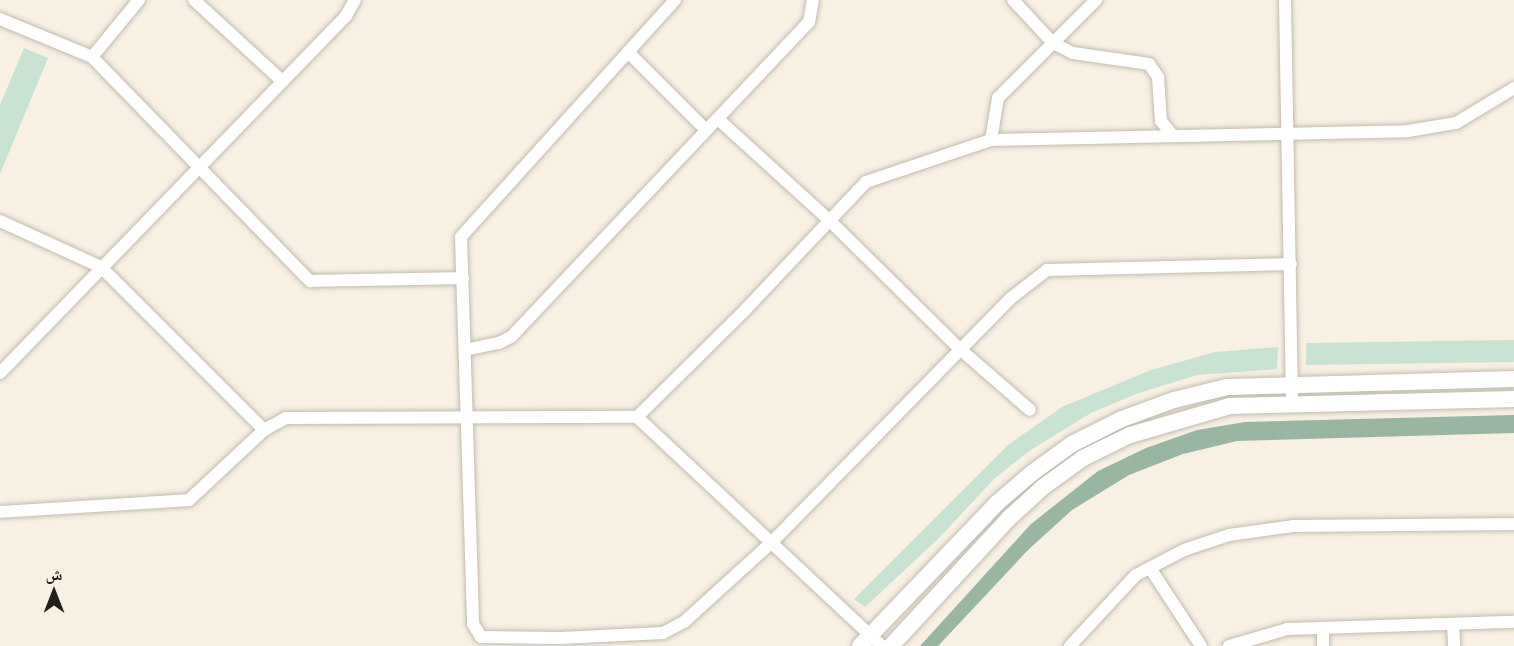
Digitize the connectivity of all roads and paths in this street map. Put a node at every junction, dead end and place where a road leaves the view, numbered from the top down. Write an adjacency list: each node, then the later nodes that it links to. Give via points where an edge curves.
1 (139, 0): 12 (street)
2 (194, 0): 13 (street)
3 (355, 0): 13 (street, via 346,16)
4 (675, 0): 11 (street)
5 (813, 0): 15 (street, via 809,22)
6 (1013, 0): 10 (street)
7 (1096, 0): 10 (street)
8 (1285, 0): 17 (street)
9 (0, 19): 12 (street)
10 (1053, 43): 18 (street, via 1072,53 1149,64 1158,77 1161,121); 19 (street, via 998,98)
11 (628, 52): 16 (street); 25 (street, via 461,237)
12 (92, 57): 20 (street)
13 (282, 81): 20 (street)
14 (1514, 88): 17 (street, via 1456,123 1408,131)
15 (718, 119): 16 (street); 22 (street)
16 (706, 130): 26 (street, via 511,337)
17 (1289, 133): 18 (street); 23 (street)
18 (1173, 136): 19 (street)
19 (991, 140): 22 (street, via 866,182)
20 (200, 166): 24 (street); 25 (street, via 310,281)
21 (0, 221): 24 (street)
22 (830, 221): 27 (street); 34 (street)
23 (1291, 264): 27 (street, via 1047,270 1011,298); 30 (street)
24 (101, 267): 28 (street); 36 (street)
25 (463, 278): 26 (street)
26 (465, 350): 35 (street)
27 (961, 350): 33 (street); 39 (street)
28 (0, 373)
29 (1514, 379): 30 (street)
30 (1292, 385): 32 (street); 44 (street, via 1227,387 1174,400 1122,419 1072,444 997,503)
31 (1514, 399): 32 (street)
32 (1292, 405): 45 (street, via 1230,406 1180,418 1130,435 1083,458 1008,519)
33 (1030, 410)
34 (637, 417): 35 (street); 39 (street)
35 (469, 419): 36 (street, via 286,418); 39 (street, via 473,624 481,637 663,633 684,622)
36 (264, 430): 37 (street, via 189,500)
37 (0, 512)
38 (1514, 524): 40 (street, via 1294,526 1229,535 1184,550)
39 (773, 541): 44 (street)
40 (1150, 568): 46 (street, via 1136,575); 47 (street)
41 (1514, 622): 42 (street)
42 (1453, 624): 43 (street); 50 (street)
43 (1323, 628): 48 (street, via 1287,629); 49 (street)
44 (871, 642)
45 (891, 646)
46 (1070, 646)
47 (1201, 646)
48 (1229, 646)
49 (1323, 646)
50 (1454, 646)

